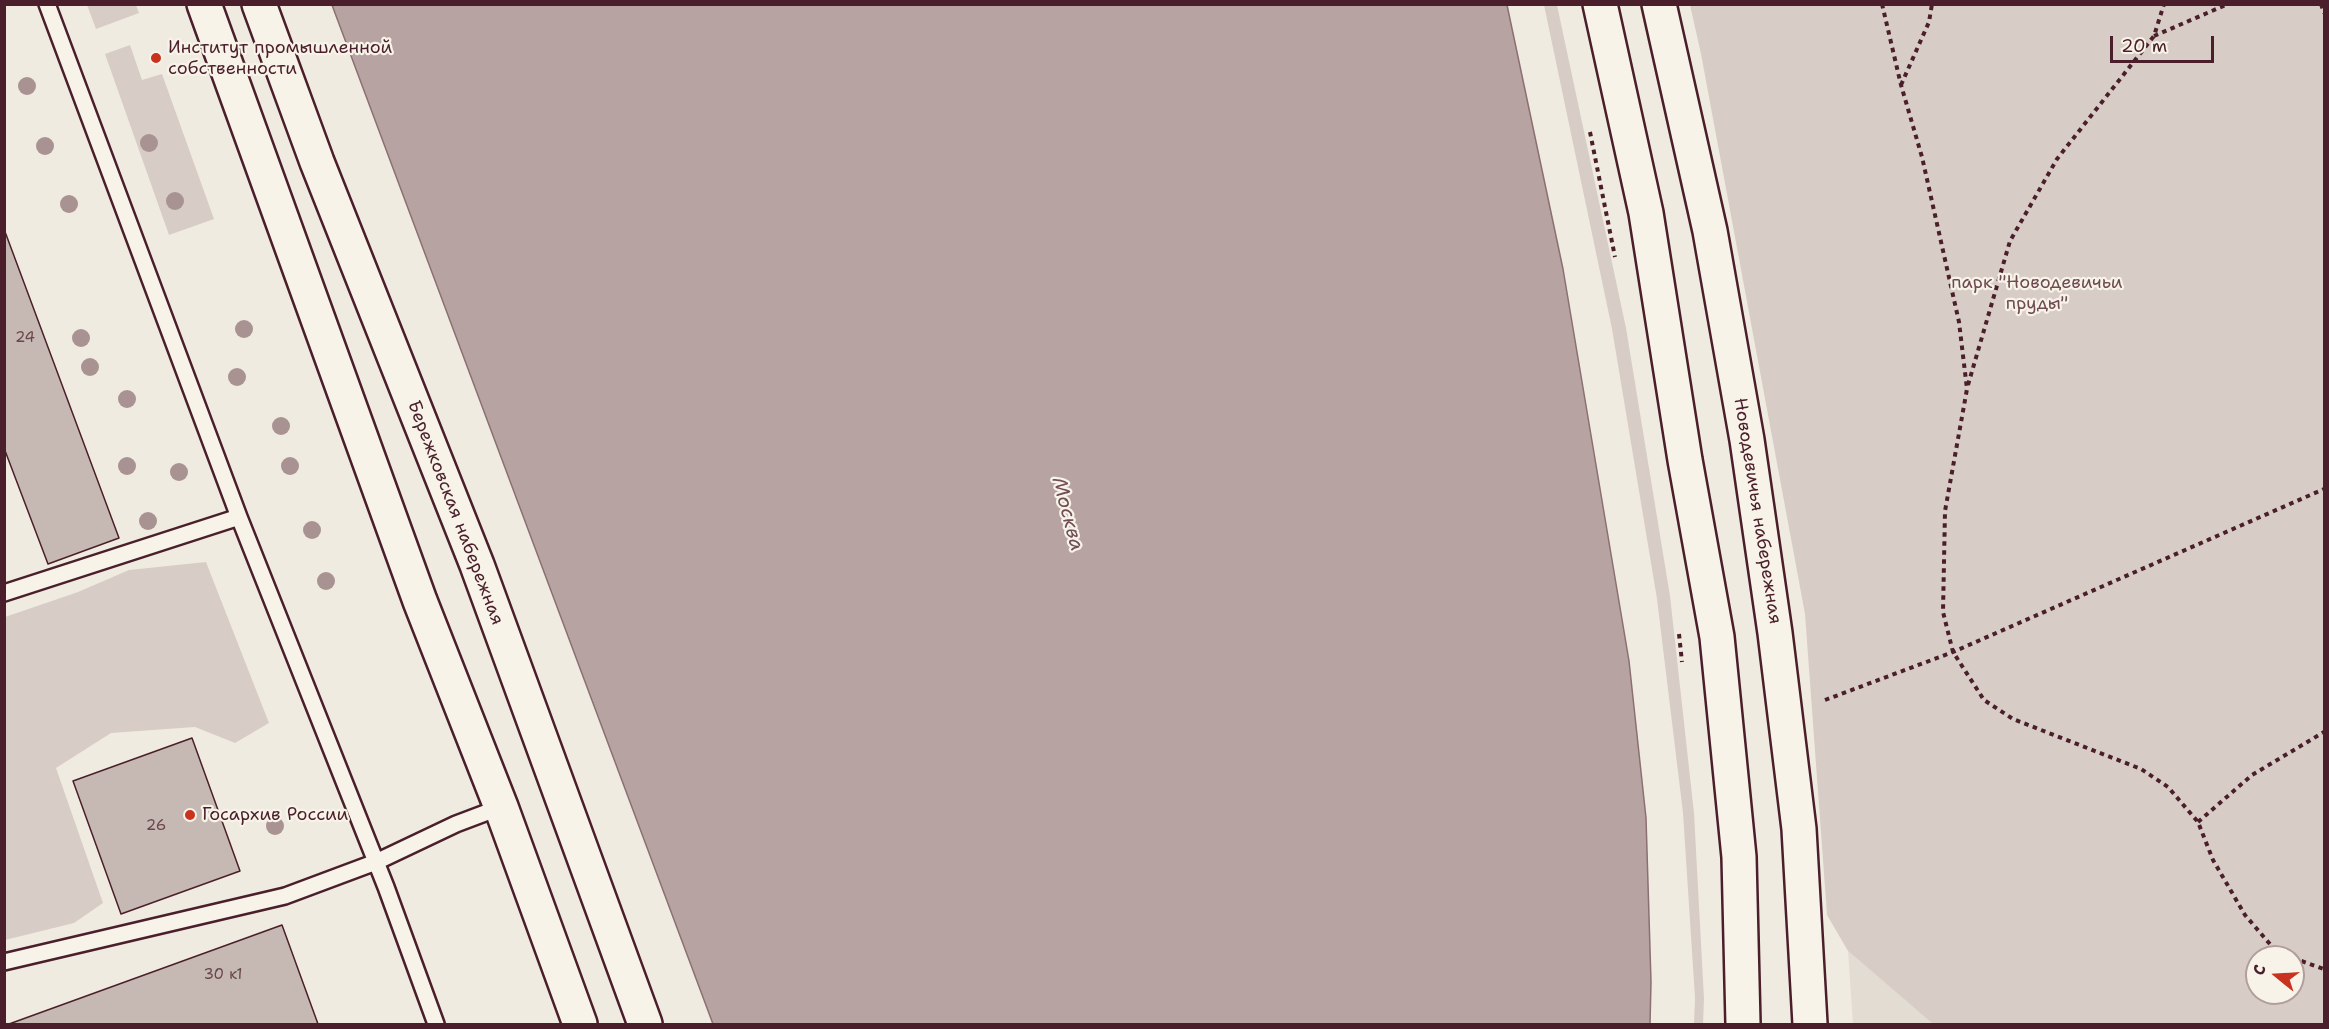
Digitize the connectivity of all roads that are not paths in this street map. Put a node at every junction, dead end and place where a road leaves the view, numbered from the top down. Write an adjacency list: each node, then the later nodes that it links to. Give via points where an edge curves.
1 (47, 4): 6 (lane)
2 (204, 4): 8 (main road, via 420,601)
3 (259, 4): 13 (main road, Бережковская набережная, via 316,162 477,565)
4 (1600, 4): 14 (main road, via 1646,213 1717,637 1739,856)
5 (1659, 4): 15 (main road, Новодевичья набережная, via 1710,231 1747,441 1799,829)
6 (239, 517): 7 (lane); 9 (lane)
7 (4, 593)
8 (501, 807): 9 (lane); 12 (main road)
9 (376, 862): 10 (lane, via 285,896); 11 (lane)
10 (4, 962)
11 (436, 1024)
12 (580, 1024)
13 (645, 1024)
14 (1743, 1024)
15 (1810, 1024)

